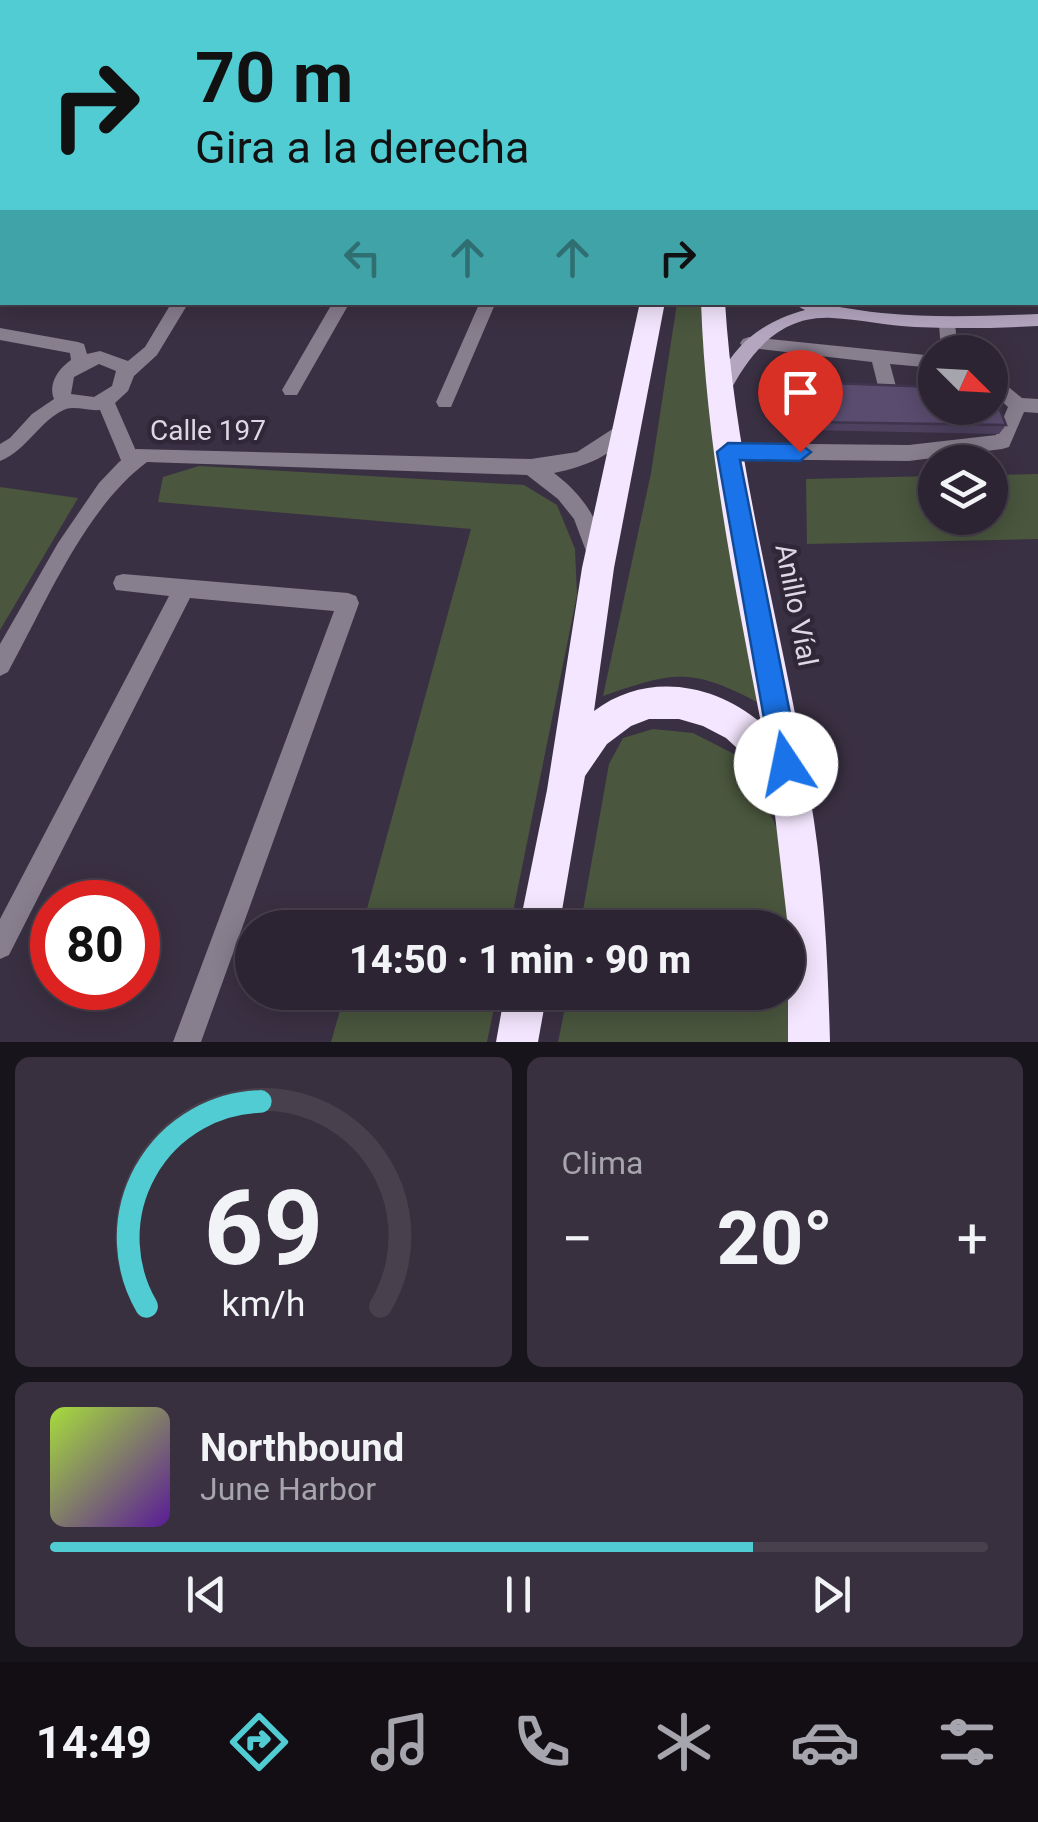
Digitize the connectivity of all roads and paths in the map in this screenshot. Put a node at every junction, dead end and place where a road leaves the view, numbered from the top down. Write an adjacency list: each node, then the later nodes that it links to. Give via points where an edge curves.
1 (179, 305): 16 (street, via 151,352)
2 (340, 305): 17 (street)
3 (487, 305): 22 (street)
4 (652, 305): 24 (highway)
5 (713, 305): 18 (highway, Anillo Víal)
6 (809, 305): 7 (street)
7 (832, 311): 9 (street); 12 (street, via 785,321)
8 (1038, 320): 9 (street)
9 (946, 324): 11 (street)
10 (0, 334): 15 (street, via 78,348)
11 (948, 335)
12 (749, 343): 13 (street); 18 (street)
13 (880, 358): 14 (street); 19 (street)
14 (918, 361)
15 (80, 363): 16 (street, via 110,358); 20 (street, via 64,378)
16 (126, 373): 21 (street, via 122,388)
17 (291, 390)
18 (721, 392): 26 (highway, Anillo Víal)
19 (889, 394)
20 (66, 400): 21 (street, via 84,406); 27 (street)
21 (105, 400): 29 (street)
22 (445, 402)
23 (1028, 406): 28 (street, via 1002,442)
24 (627, 426): 30 (street, Calle 197, via 587,458); 31 (highway)
25 (901, 432): 28 (street)
26 (728, 452): 28 (street); 36 (highway, Anillo Víal)
27 (0, 453)
28 (908, 454)
29 (130, 460): 30 (street, Calle 197, via 156,453); 34 (street, Calle 197, via 106,486)
30 (531, 467): 31 (street, via 564,489 582,512)
31 (598, 568): 35 (highway)
32 (124, 583): 33 (street)
33 (184, 589): 38 (street); 40 (street, via 348,603)
34 (0, 666)
35 (565, 790): 36 (highway, via 579,752 604,724 636,706 672,701 710,708 745,728 774,758); 37 (highway)
36 (792, 797): 42 (highway, Anillo Víal)
37 (542, 910)
38 (0, 946)
39 (523, 1010): 41 (highway)
40 (187, 1042)
41 (517, 1042)
42 (809, 1042)

